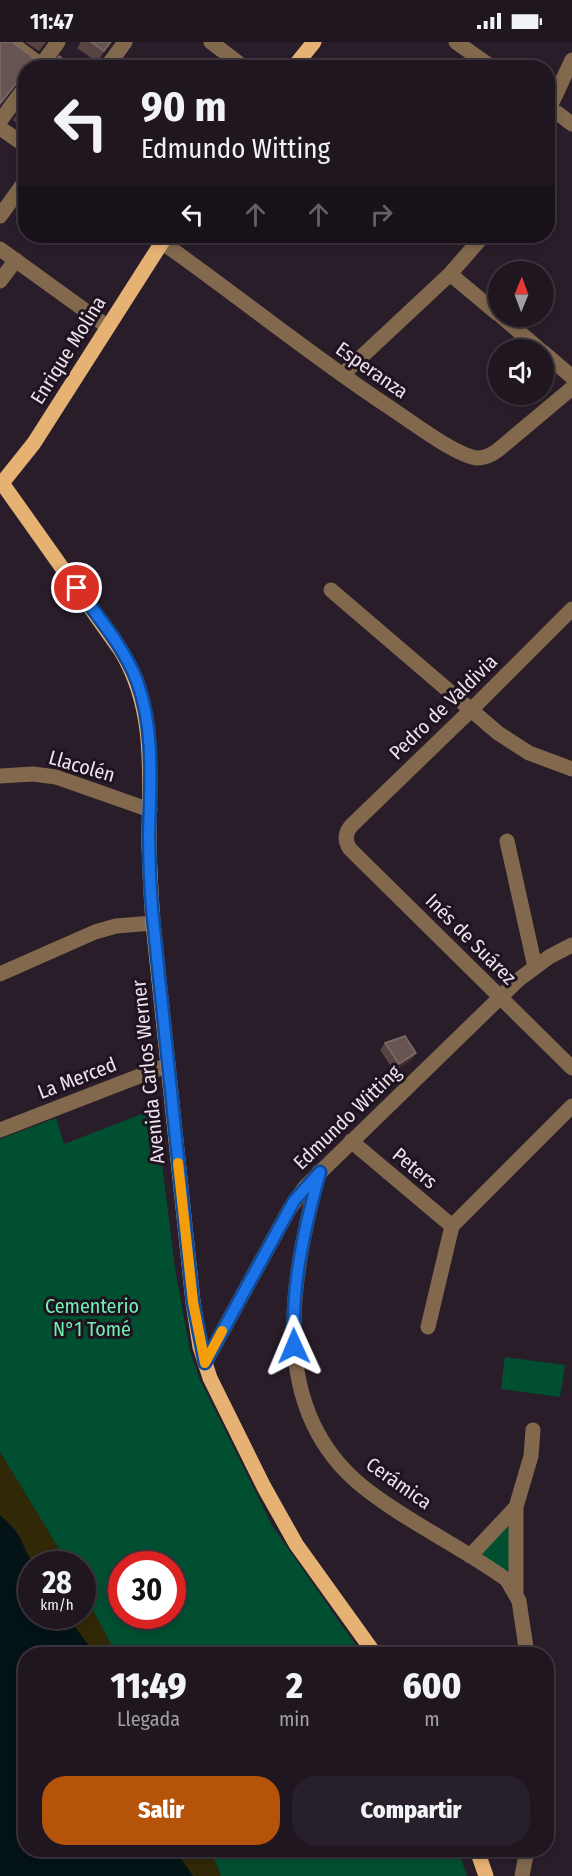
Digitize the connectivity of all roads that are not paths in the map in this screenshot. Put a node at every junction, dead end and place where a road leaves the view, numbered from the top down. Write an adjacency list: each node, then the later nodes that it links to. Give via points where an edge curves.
1 (10, 42): 7 (street)
2 (58, 42): 8 (street)
3 (125, 42): 9 (street)
4 (211, 42): 10 (street)
5 (314, 42): 11 (main road)
6 (456, 42): 12 (street)
7 (32, 60)
8 (44, 60)
9 (112, 60)
10 (235, 60)
11 (299, 60)
12 (482, 60)
13 (572, 60): 14 (street)
14 (555, 94)
15 (18, 97): 17 (street)
16 (555, 113): 18 (street)
17 (0, 121)
18 (572, 124)
19 (0, 128): 20 (street)
20 (18, 140)
21 (18, 191): 22 (street)
22 (0, 216)
23 (157, 243): 31 (main road, Enrique Molina)
24 (167, 243): 35 (street, Esperanza)
25 (477, 243): 28 (street)
26 (0, 249): 27 (street)
27 (16, 260): 29 (street); 31 (street)
28 (450, 274): 30 (street); 35 (street)
29 (0, 281)
30 (488, 306)
31 (108, 327): 38 (main road, Enrique Molina, via 31,447)
32 (513, 327): 33 (street)
33 (527, 339)
34 (554, 362): 36 (street)
35 (342, 375): 37 (street, Esperanza, via 442,441 479,459 498,450)
36 (572, 377)
37 (572, 388)
38 (1, 482): 44 (main road, Avenida Carlos Werner, via 132,671 148,730)
39 (331, 590): 41 (street)
40 (572, 609): 41 (street, Pedro de Valdivia)
41 (471, 710): 42 (street, via 516,746); 45 (street, Pedro de Valdivia, via 352,825)
42 (572, 769)
43 (0, 776): 44 (street, Llacolén, via 56,777)
44 (150, 810): 47 (main road, Avenida Carlos Werner)
45 (346, 837): 51 (street, Inés de Suárez, via 350,849)
46 (507, 842): 49 (street)
47 (153, 922): 50 (street, via 95,932); 52 (main road, Avenida Carlos Werner)
48 (572, 945): 49 (street, Edmundo Witting)
49 (535, 967): 51 (street, Edmundo Witting)
50 (0, 974)
51 (501, 997): 53 (street, Inés de Suárez); 56 (street, Edmundo Witting)
52 (168, 1065): 55 (street, La Merced); 60 (main road, Avenida Carlos Werner, via 193,1302)
53 (572, 1068)
54 (572, 1106): 58 (street)
55 (0, 1131)
56 (351, 1141): 57 (street, Edmundo Witting); 58 (street, Peters)
57 (320, 1172): 60 (street, Edmundo Witting, via 294,1201); 63 (street, Cerámica, via 300,1260 293,1316 295,1362 309,1414 330,1452 363,1487)
58 (452, 1226): 59 (street)
59 (428, 1327)
60 (205, 1363): 65 (main road, Avenida Carlos Werner, via 279,1515)
61 (533, 1430): 62 (street, via 531,1456)
62 (516, 1507): 63 (street); 64 (street)
63 (470, 1556): 64 (street, Cerámica, via 500,1575)
64 (516, 1594): 66 (street)
65 (370, 1647)
66 (526, 1647)
67 (479, 1857): 69 (main road)
68 (526, 1857): 70 (street)
69 (486, 1876)
70 (522, 1876)

